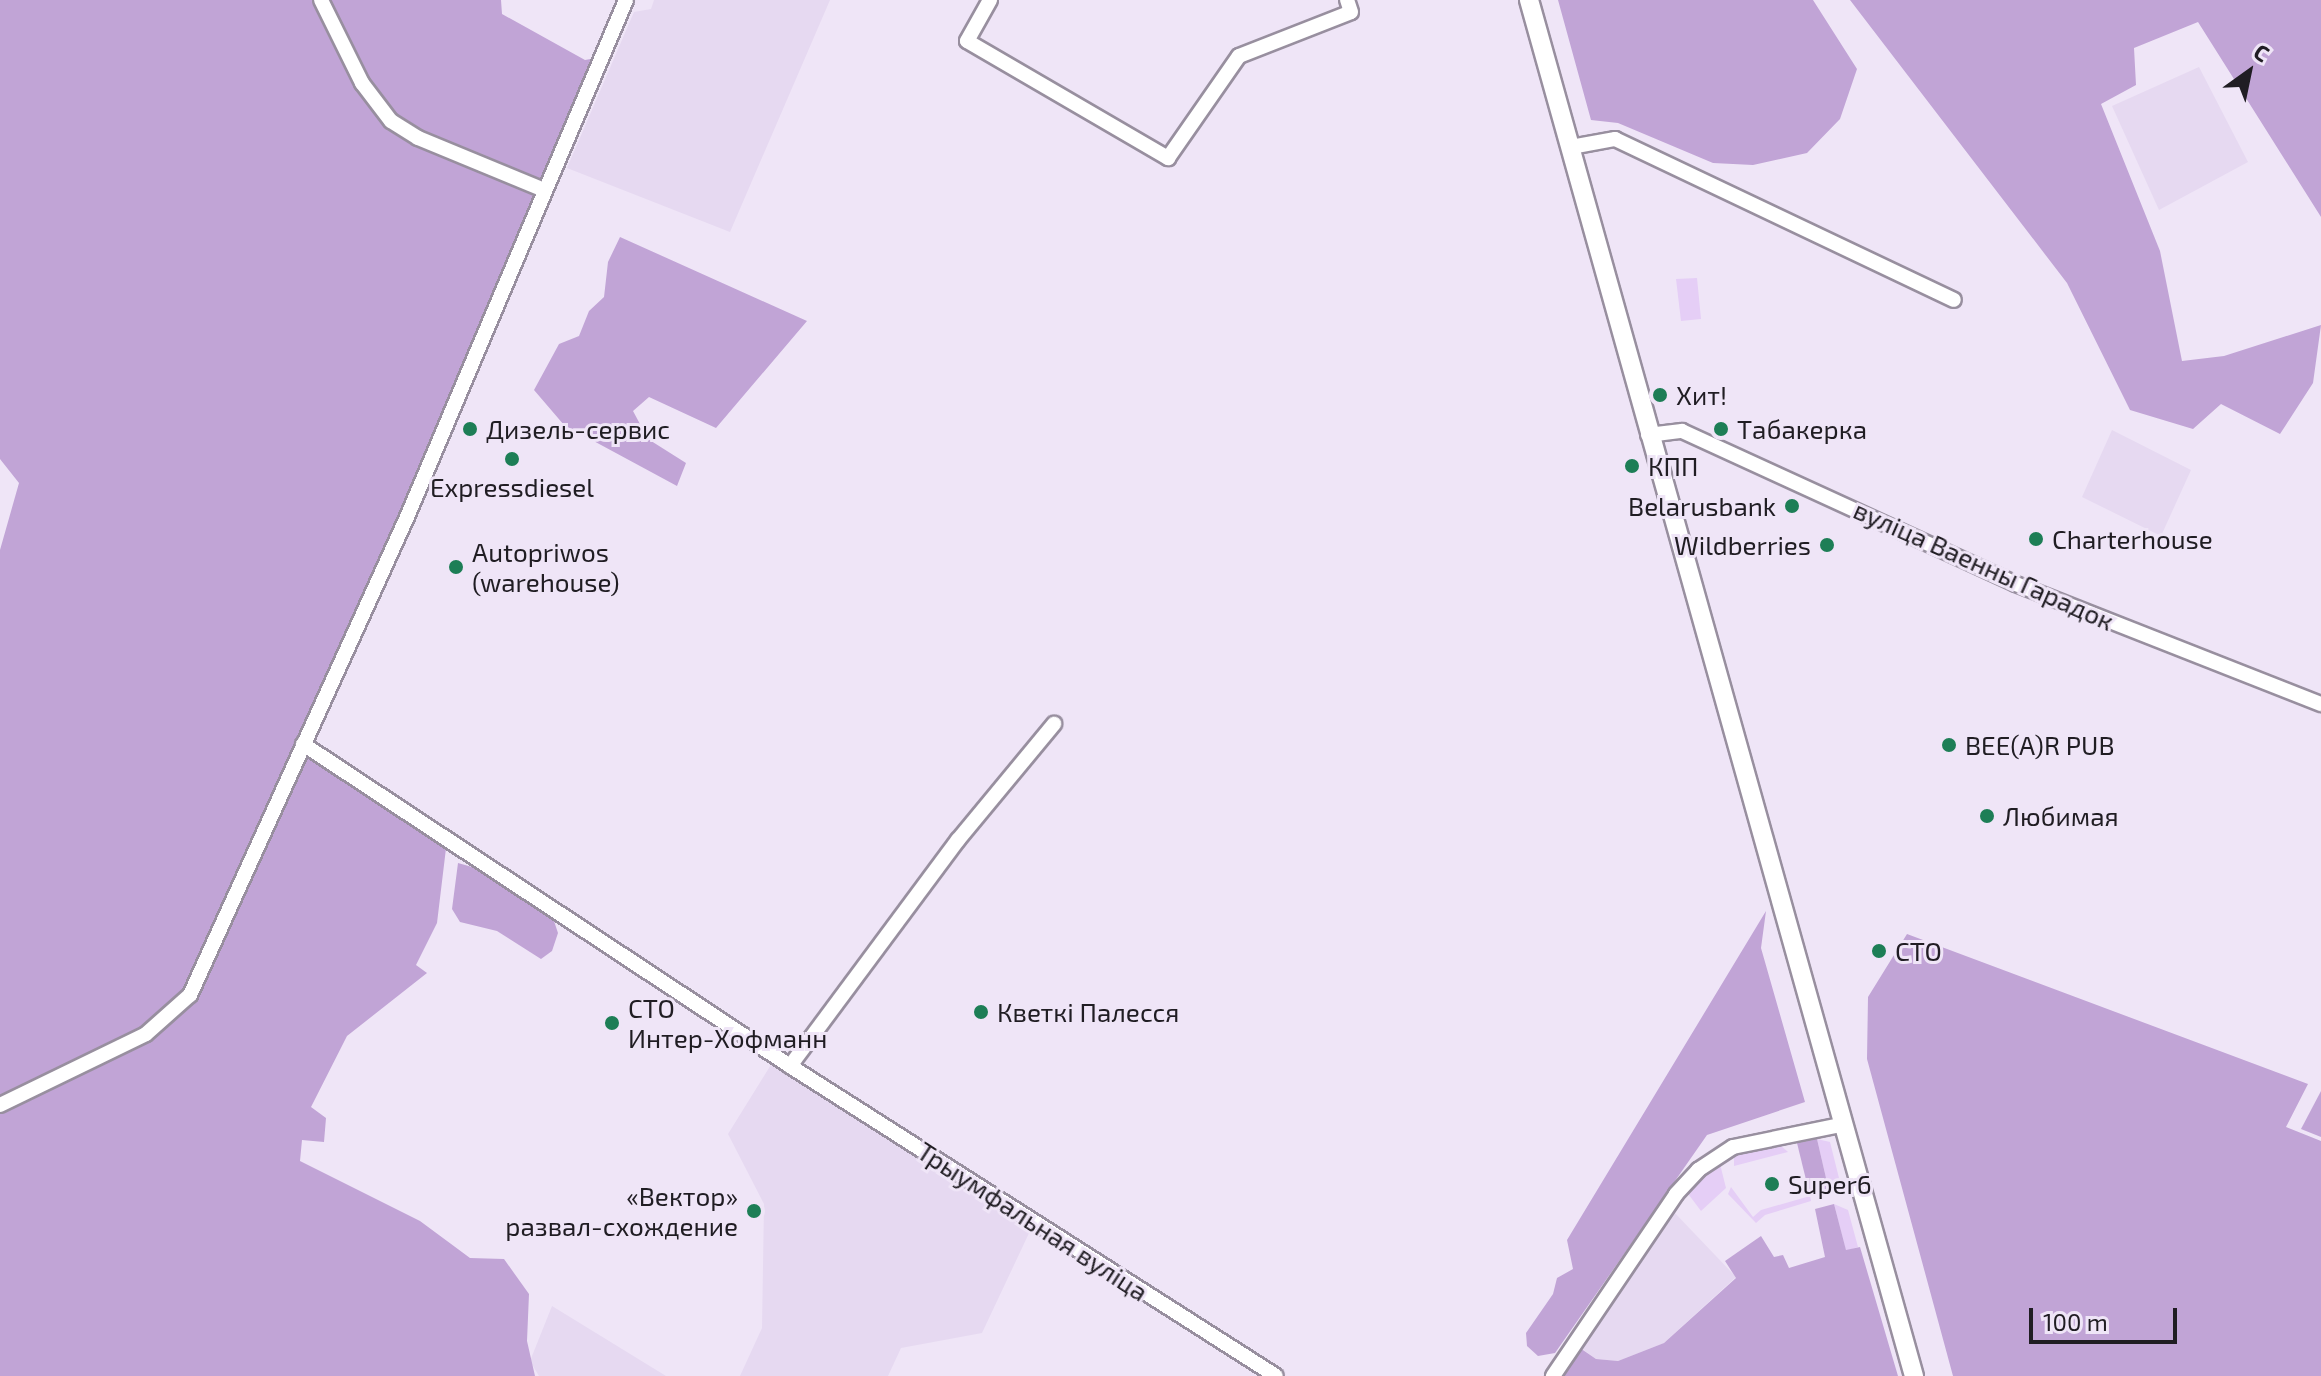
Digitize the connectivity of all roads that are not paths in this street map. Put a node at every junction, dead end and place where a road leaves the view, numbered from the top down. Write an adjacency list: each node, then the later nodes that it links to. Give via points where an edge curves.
1 (321, 0): 7 (street, via 362,83 391,121 418,138)
2 (626, 0): 7 (street)
3 (990, 0): 4 (street, via 967,41 1168,158 1239,56 1351,12)
4 (1347, 0)
5 (1529, 0): 6 (main road)
6 (1571, 147): 8 (street, via 1615,139); 9 (main road)
7 (544, 190): 12 (street, via 407,517)
8 (1954, 300)
9 (1648, 435): 10 (street, вуліца Ваенны Гарадок, via 1682,431 2016,584); 15 (main road)
10 (2321, 704)
11 (1054, 724): 13 (street, via 958,840)
12 (303, 744): 13 (street, Трыумфальная вуліца); 14 (street, via 183,1006 119,1049)
13 (790, 1066): 16 (street, Трыумфальная вуліца)
14 (0, 1105)
15 (1840, 1125): 17 (street, via 1733,1147 1698,1170 1676,1194); 18 (main road)
16 (1276, 1376)
17 (1553, 1376)
18 (1914, 1376)

